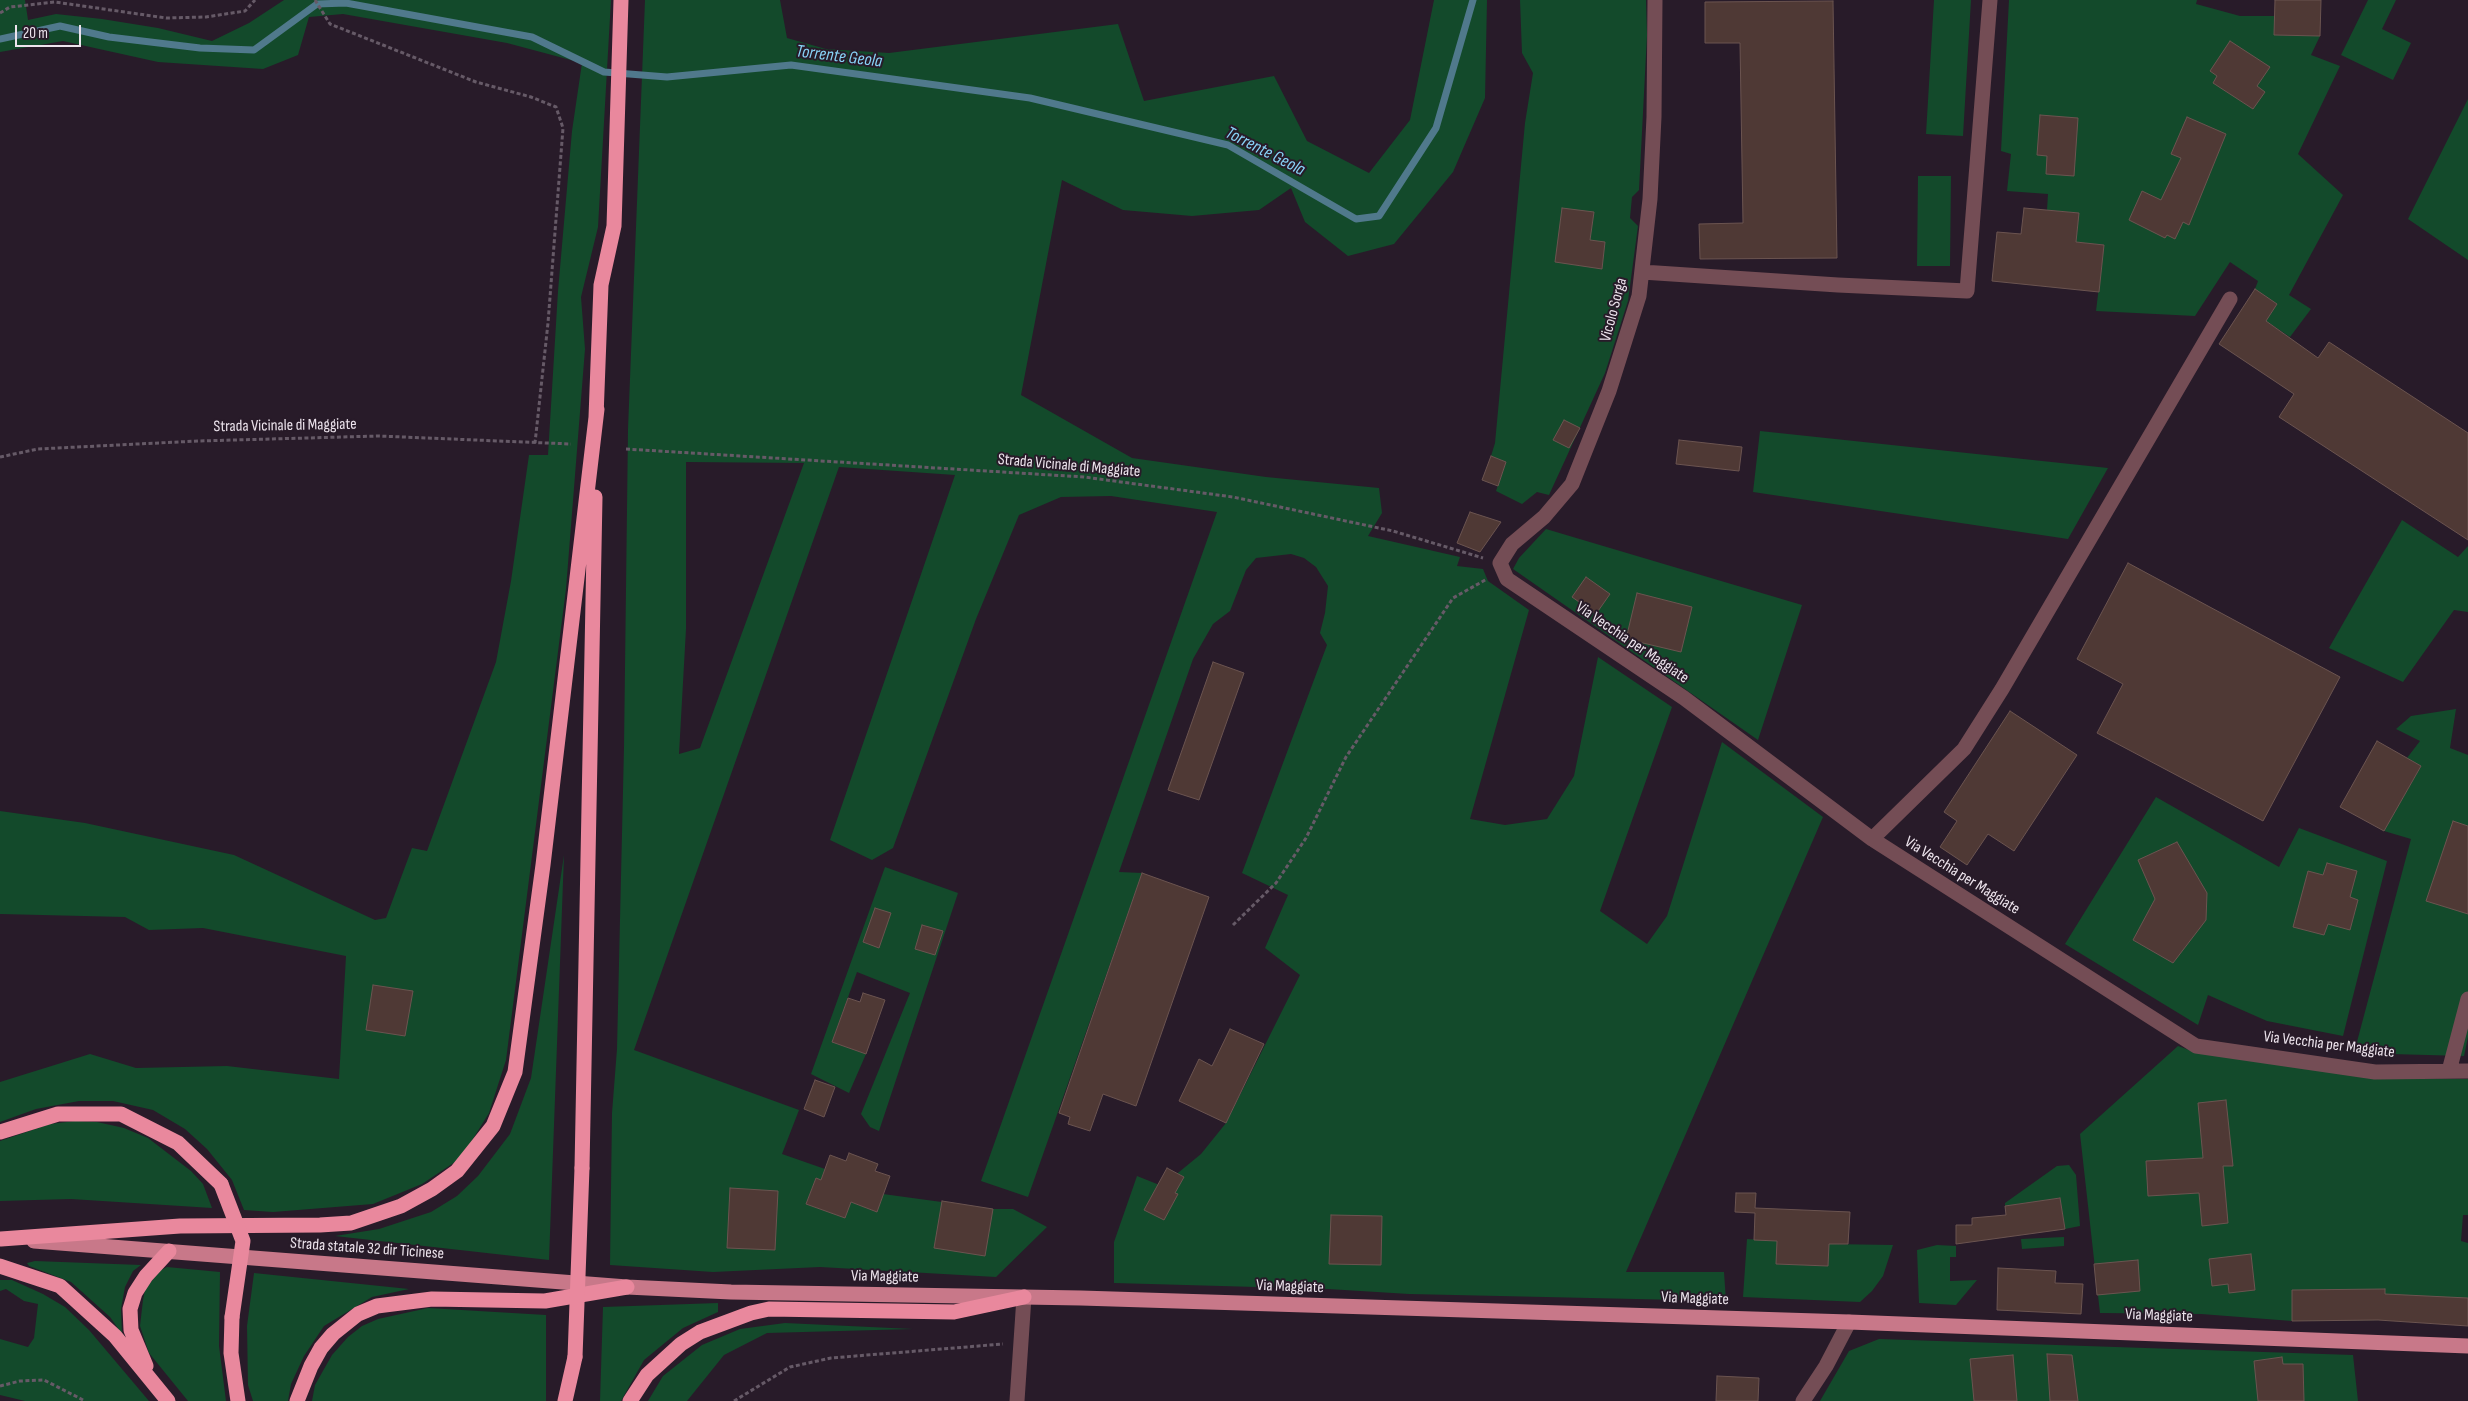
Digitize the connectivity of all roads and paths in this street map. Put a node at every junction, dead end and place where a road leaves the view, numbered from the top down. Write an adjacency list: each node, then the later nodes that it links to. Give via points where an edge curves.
1 (255, 0): 6 (path, via 245,11 206,16 166,18 55,2 10,7)
2 (315, 0): 10 (path, via 330,24 476,82 556,107 564,128)
3 (621, 0): 9 (highway, via 614,226 601,285)
4 (1655, 0): 7 (street, Vicolo Sorga, via 1654,117)
5 (1990, 0): 7 (street, via 1967,291)
6 (0, 13)
7 (1642, 272): 14 (street, Vicolo Sorga, via 1639,296 1609,391 1572,484 1544,517 1512,544)
8 (2230, 299): 15 (street, via 1964,750)
9 (597, 409): 21 (highway, via 518,1047 514,1072 493,1126 456,1171 432,1189 401,1206 351,1223 180,1226); 30 (highway, bridge)
10 (535, 443): 11 (path, Strada Vicinale di Maggiate); 13 (path, Strada Vicinale di Maggiate, via 379,436 208,440 38,449)
11 (570, 444)
12 (626, 449): 14 (path, Strada Vicinale di Maggiate, via 1084,477 1243,499 1393,531)
13 (0, 456)
14 (1502, 567): 15 (street, Via Vecchia per Maggiate, via 1507,579 1684,698); 16 (path, via 1453,598 1346,757 1306,838 1276,883)
15 (1872, 839): 18 (street, Via Vecchia per Maggiate, via 2196,1046 2375,1072)
16 (1233, 925)
17 (2468, 999): 18 (street)
18 (2450, 1071): 19 (street, Via Vecchia per Maggiate)
19 (2468, 1071)
20 (0, 1132): 35 (highway, bridge, via 58,1114 121,1114 178,1143 220,1184 243,1241 232,1317 231,1353)
21 (1, 1239): 22 (main road, Strada statale 32 dir Ticinese)
22 (169, 1251): 24 (main road, Strada statale 32 dir Ticinese); 31 (highway, via 146,1276 130,1309 131,1330)
23 (0, 1266): 31 (highway, via 60,1286 115,1336)
24 (627, 1287): 25 (main road, Strada statale 32 dir Ticinese); 36 (highway, via 545,1301 432,1299 377,1306 358,1314 321,1348)
25 (731, 1292): 26 (main road, Via Maggiate)
26 (1024, 1298): 27 (main road, Via Maggiate); 28 (street); 39 (highway, via 954,1312 769,1309 751,1313 700,1332 681,1344 647,1374)
27 (1849, 1322): 29 (main road, Via Maggiate); 42 (street)
28 (1022, 1342): 40 (path, via 831,1358 790,1367); 41 (street)
29 (2468, 1346)
30 (576, 1357): 37 (highway); 38 (highway)
31 (153, 1381): 34 (highway)
32 (0, 1386): 33 (path, via 44,1380)
33 (86, 1401)
34 (168, 1401)
35 (238, 1401)
36 (297, 1401)
37 (565, 1401)
38 (574, 1401)
39 (630, 1401)
40 (734, 1401)
41 (1017, 1401)
42 (1803, 1401)

